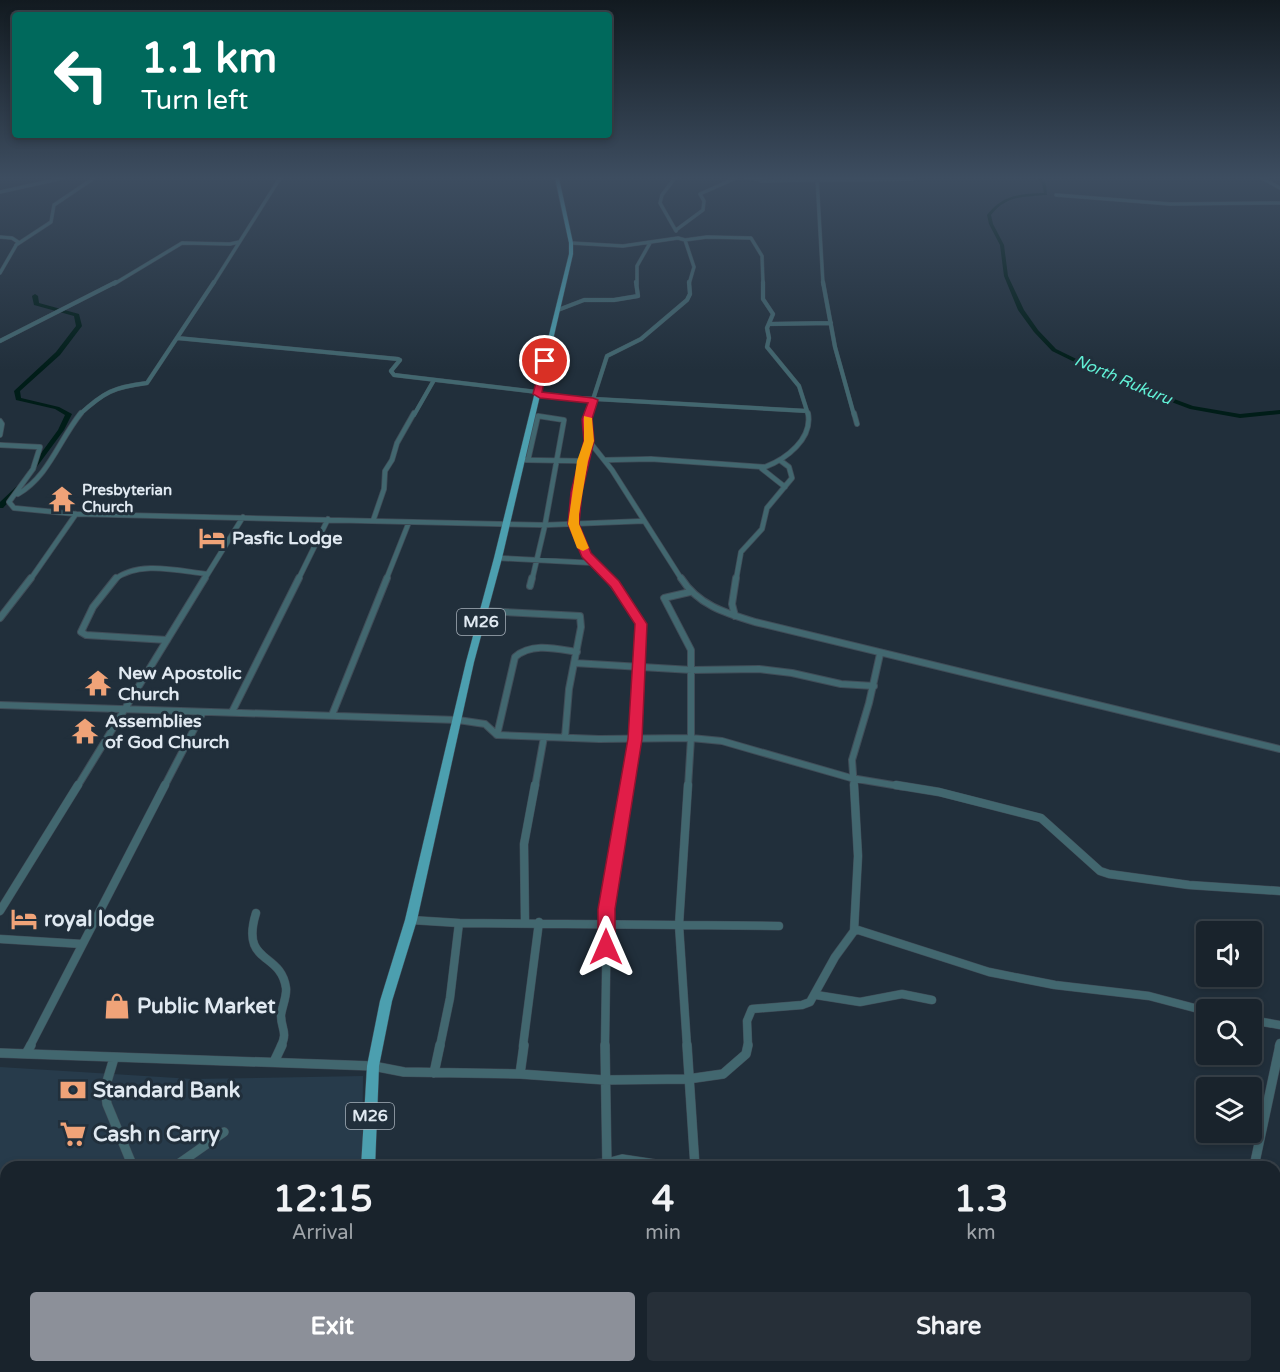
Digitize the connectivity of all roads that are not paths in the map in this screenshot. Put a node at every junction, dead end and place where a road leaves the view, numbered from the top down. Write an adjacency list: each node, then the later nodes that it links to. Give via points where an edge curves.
1 (17, 242): 12 (street)
2 (21, 242): 12 (street)
3 (184, 242): 18 (street, via 113,285)
4 (185, 242): 5 (street)
5 (239, 242): 17 (street)
6 (655, 242): 11 (street)
7 (686, 242): 21 (street, via 694,260 689,297 641,339 607,356)
8 (753, 242): 16 (street, via 762,256 763,299 773,314)
9 (821, 242): 15 (street)
10 (572, 243): 11 (street); 14 (main road, M26)
11 (650, 243): 14 (street, via 635,279 638,296 584,300)
12 (16, 245): 13 (street)
13 (0, 273)
14 (558, 310): 20 (main road, M26)
15 (831, 323): 16 (street); 24 (street)
16 (769, 324): 22 (street, via 768,352 799,386)
17 (177, 338): 19 (street, via 398,359 392,374); 35 (street, via 148,383 119,386 81,413 43,473)
18 (0, 341)
19 (434, 380): 20 (street); 39 (street, via 397,443 385,471 384,489)
20 (537, 392): 21 (street, via 542,396); 28 (main road, M26)
21 (593, 400): 22 (street); 26 (street, via 586,423)
22 (807, 411): 32 (street, via 806,433)
23 (0, 421): 25 (street)
24 (856, 424)
25 (0, 435)
26 (589, 441): 30 (street); 31 (street)
27 (0, 445): 35 (street, via 40,447)
28 (524, 460): 29 (street); 29 (street, via 538,416 564,421); 42 (main road, M26)
29 (556, 460): 31 (street); 44 (street)
30 (605, 460): 33 (street, via 651,459); 40 (street)
31 (583, 461): 43 (street)
32 (781, 461): 33 (street); 34 (street, via 789,467 792,478)
33 (760, 468): 34 (street)
34 (785, 487): 52 (street, via 767,508 762,530 741,552 732,604)
35 (16, 495): 36 (street, via 9,502 11,507)
36 (76, 514): 37 (street); 53 (street)
37 (243, 517): 38 (street); 48 (street)
38 (328, 519): 39 (street); 64 (street)
39 (373, 521): 41 (street)
40 (644, 521): 43 (street); 50 (street)
41 (409, 522): 42 (street); 65 (street)
42 (505, 523): 44 (street); 45 (main road, M26)
43 (574, 524): 44 (street); 47 (street, via 586,554)
44 (545, 525): 46 (street)
45 (498, 558): 46 (street); 51 (main road, M26)
46 (537, 560): 47 (street); 49 (street)
47 (594, 563): 58 (street, via 638,616 642,630)
48 (207, 574): 54 (street); 54 (street, via 127,572 101,596 81,628 86,635)
49 (530, 586)
50 (690, 592): 52 (street); 59 (street, via 664,598 689,646)
51 (484, 611): 55 (street, via 580,616); 66 (main road, M26)
52 (735, 616): 56 (street)
53 (0, 618)
54 (167, 640): 62 (street)
55 (577, 652): 57 (street); 67 (street, via 519,652)
56 (880, 654): 60 (street); 72 (street)
57 (574, 663): 58 (street); 69 (street)
58 (638, 666): 59 (street); 71 (street)
59 (692, 670): 60 (street, via 759,669); 70 (street)
60 (874, 686): 73 (street, via 852,760)
61 (0, 705): 62 (street)
62 (126, 709): 63 (street); 75 (street)
63 (203, 712): 64 (street); 86 (street)
64 (232, 712): 65 (street)
65 (332, 716): 66 (street)
66 (458, 720): 67 (street, via 485,724); 77 (main road, M26)
67 (497, 735): 68 (street)
68 (544, 737): 69 (street); 78 (street, via 524,844)
69 (565, 737): 71 (street)
70 (692, 738): 71 (street); 73 (street, via 736,745); 82 (street)
71 (635, 739): 81 (street)
72 (1280, 749)
73 (851, 778): 74 (street, via 939,792 1041,818 1100,871 1109,874); 84 (street, via 858,856)
74 (1280, 891)
75 (0, 911)
76 (256, 913): 96 (street, via 252,942 261,957 276,966 286,988 281,1017 285,1037)
77 (411, 920): 80 (street); 97 (main road, M26, via 386,1001)
78 (525, 922): 79 (street); 80 (street)
79 (539, 922): 81 (street); 99 (street)
80 (459, 923): 98 (street, via 450,998)
81 (606, 924): 82 (street); 101 (street)
82 (679, 925): 83 (street); 100 (street)
83 (779, 926)
84 (854, 931): 87 (street); 89 (street, via 866,931 989,972 1054,985 1149,996)
85 (0, 939): 86 (street)
86 (82, 944): 94 (street)
87 (816, 995): 88 (street, via 860,1002 902,994); 100 (street, via 801,1005 752,1009 748,1013 746,1054 723,1074)
88 (932, 1000)
89 (1196, 1008)
90 (1262, 1022): 91 (street)
91 (1280, 1025)
92 (1280, 1043): 110 (street)
93 (0, 1053): 94 (street)
94 (26, 1054): 95 (street)
95 (114, 1058): 96 (street); 103 (street, via 105,1088 107,1104)
96 (274, 1062): 97 (street)
97 (373, 1066): 98 (street); 105 (main road, M26)
98 (434, 1073): 99 (street)
99 (520, 1074): 101 (street)
100 (688, 1079): 101 (street); 109 (street)
101 (605, 1080): 106 (street)
102 (224, 1132): 104 (street)
103 (131, 1161)
104 (183, 1161)
105 (368, 1161)
106 (607, 1161)
107 (617, 1161): 108 (street)
108 (635, 1161)
109 (695, 1161)
110 (1256, 1161)

